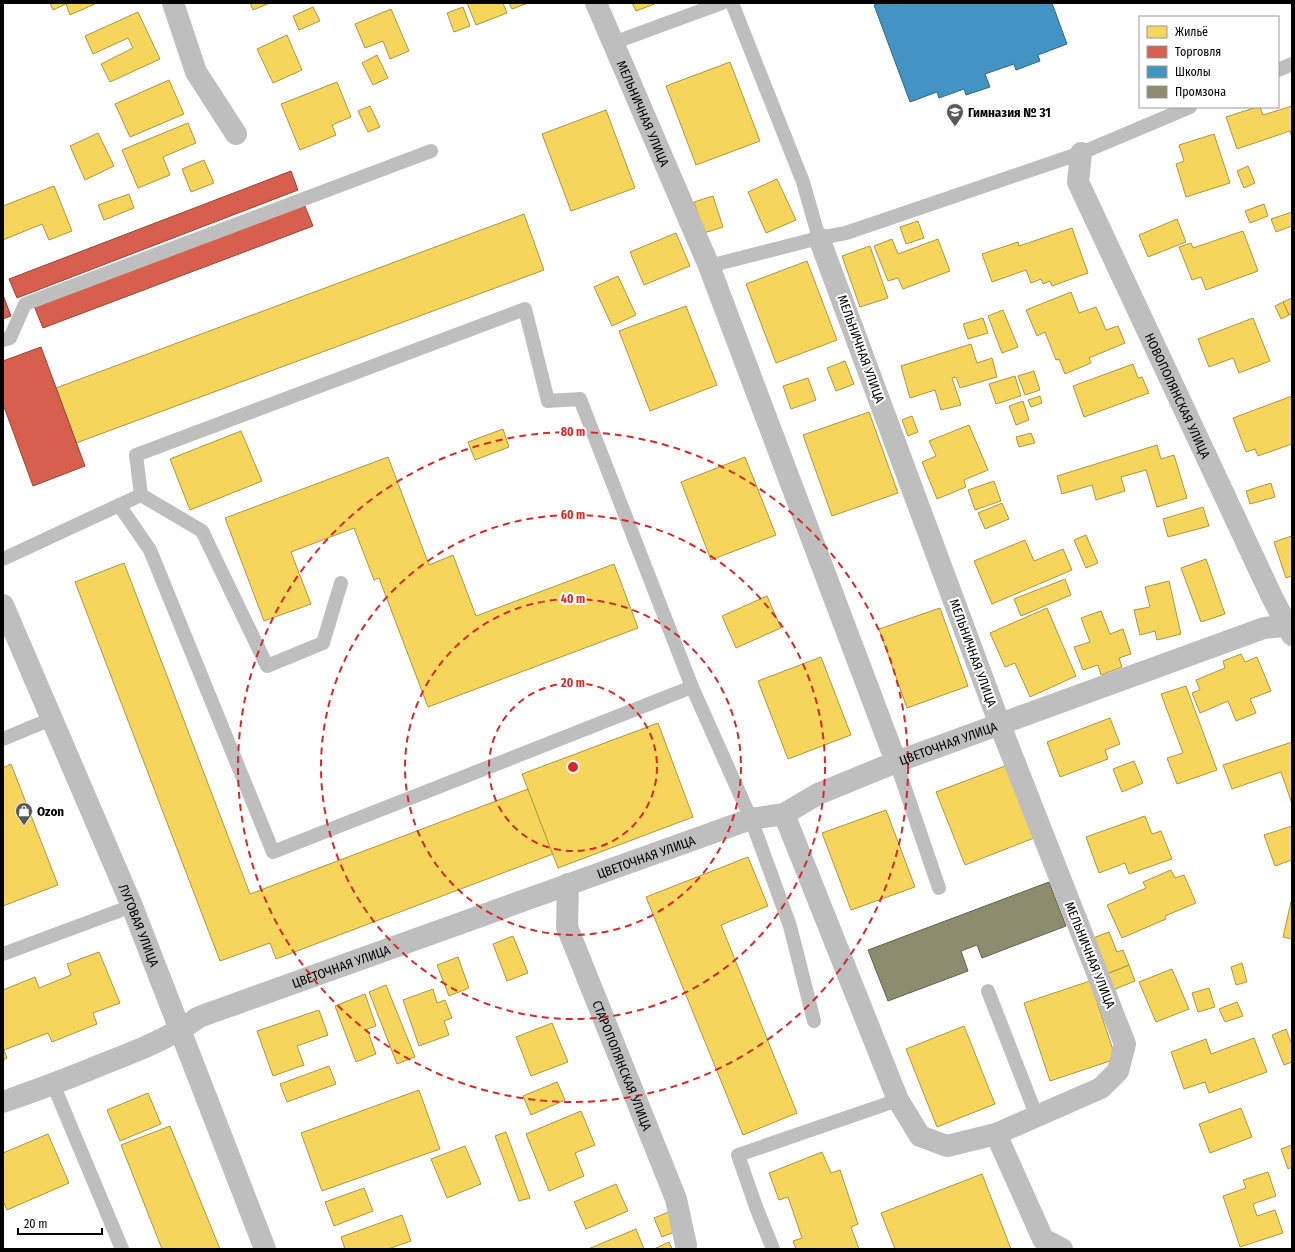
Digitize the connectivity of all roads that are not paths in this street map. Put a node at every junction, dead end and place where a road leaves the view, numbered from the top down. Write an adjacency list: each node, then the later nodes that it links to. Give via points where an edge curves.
1 (172, 3): 9 (street, via 196,72)
2 (596, 3): 5 (street, МЕЛЬНИЧНАЯ УЛИЦА)
3 (722, 3): 5 (lane)
4 (732, 3): 12 (lane, via 803,182)
5 (613, 43): 13 (street, МЕЛЬНИЧНАЯ УЛИЦА)
6 (1292, 64): 7 (lane)
7 (1279, 70)
8 (1188, 108): 11 (lane)
9 (236, 134)
10 (431, 152): 14 (lane, via 25,304 10,338)
11 (1081, 153): 12 (lane, via 846,233); 20 (street, НОВОПОЛЯНСКАЯ УЛИЦА, via 1078,182)
12 (819, 238): 13 (lane); 23 (street, МЕЛЬНИЧНАЯ УЛИЦА)
13 (709, 266): 25 (street, МЕЛЬНИЧНАЯ УЛИЦА)
14 (3, 340)
15 (141, 495): 16 (lane); 18 (lane, via 202,531 267,666 323,643); 21 (lane, via 136,456 525,308 548,401 580,399)
16 (119, 506): 17 (lane); 21 (lane, via 150,550 273,852)
17 (3, 559)
18 (341, 583)
19 (3, 605): 22 (street, ЛУГОВАЯ УЛИЦА)
20 (1290, 628): 23 (street, ЦВЕТОЧНАЯ УЛИЦА, via 1264,628)
21 (692, 687): 27 (lane)
22 (51, 719): 24 (lane); 30 (street, ЛУГОВАЯ УЛИЦА)
23 (1000, 726): 25 (street, ЦВЕТОЧНАЯ УЛИЦА); 38 (street, МЕЛЬНИЧНАЯ УЛИЦА, via 1125,1044 1118,1071 1101,1088)
24 (3, 739)
25 (896, 762): 26 (street, ЦВЕТОЧНАЯ УЛИЦА, via 818,794); 29 (lane)
26 (784, 814): 27 (street, ЦВЕТОЧНАЯ УЛИЦА); 36 (street, МЕЛЬНИЧНАЯ УЛИЦА)
27 (751, 819): 28 (street, ЦВЕТОЧНАЯ УЛИЦА); 33 (lane, via 790,926)
28 (568, 884): 34 (street, ЦВЕТОЧНАЯ УЛИЦА, via 199,1017); 40 (street, СТАРОПОЛЯНСКАЯ УЛИЦА, via 567,928 676,1199)
29 (939, 888)
30 (132, 906): 31 (lane); 34 (street, ЛУГОВАЯ УЛИЦА)
31 (3, 954)
32 (988, 992): 38 (lane)
33 (814, 1021)
34 (179, 1031): 35 (street, ЦВЕТОЧНАЯ УЛИЦА); 43 (street, ЛУГОВАЯ УЛИЦА)
35 (53, 1084): 37 (street, ЦВЕТОЧНАЯ УЛИЦА); 42 (lane)
36 (898, 1100): 39 (street, МЕЛЬНИЧНАЯ УЛИЦА, via 920,1136 947,1146); 44 (lane, via 738,1155)
37 (3, 1102)
38 (1037, 1117): 39 (street, МЕЛЬНИЧНАЯ УЛИЦА)
39 (996, 1134): 41 (street)
40 (686, 1245)
41 (1049, 1246)
42 (122, 1249)
43 (265, 1249)
44 (773, 1249)

